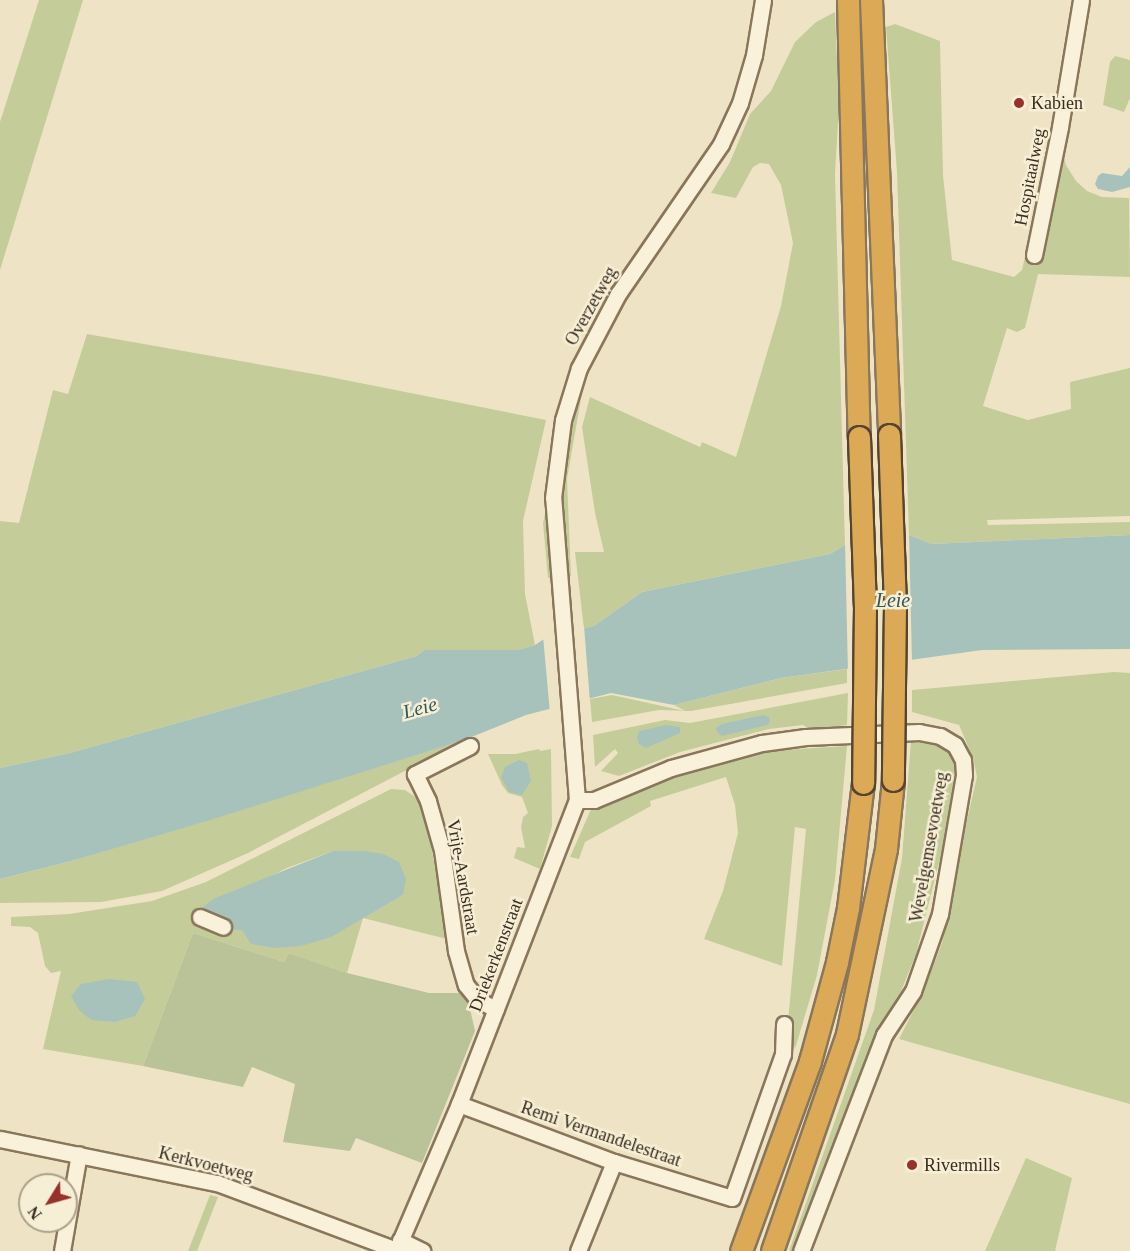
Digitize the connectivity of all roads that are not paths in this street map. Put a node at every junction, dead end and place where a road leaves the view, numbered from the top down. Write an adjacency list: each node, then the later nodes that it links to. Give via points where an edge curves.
1 (763, 0): 6 (street, Overzetweg, via 754,55 740,103 721,144 639,261 579,368 563,420 553,498)
2 (848, 0): 21 (highway, bridge, via 865,606 863,783 853,874 837,962 810,1061)
3 (871, 0): 22 (highway, bridge, via 896,605 893,780 886,849 847,1034)
4 (1081, 0): 5 (street, Hospitaalweg)
5 (1034, 255)
6 (565, 662): 8 (street, Driekerkenstraat)
7 (470, 746): 11 (street, Vrije-Aardstraat, via 416,774 442,850 456,951 466,985 478,1000)
8 (577, 800): 11 (street, Driekerkenstraat); 23 (street, Wevelgemsevoetweg, via 594,800 671,768 762,743 919,732 940,736 956,745 964,775 940,914 913,991 884,1035)
9 (200, 918): 10 (street)
10 (223, 927)
11 (496, 1010): 13 (street, Driekerkenstraat)
12 (784, 1024): 16 (street, Remi Vermandelestraat, via 783,1054 732,1198)
13 (459, 1104): 16 (street, Remi Vermandelestraat); 17 (street, Driekerkenstraat)
14 (0, 1139): 15 (street, Kerkvoetweg)
15 (79, 1154): 17 (street, Kerkvoetweg, via 241,1191); 18 (street)
16 (614, 1162): 20 (street)
17 (397, 1247): 19 (street, Kerkvoetweg)
18 (62, 1251)
19 (423, 1251)
20 (578, 1251)
21 (741, 1251)
22 (772, 1251)
23 (801, 1251)

